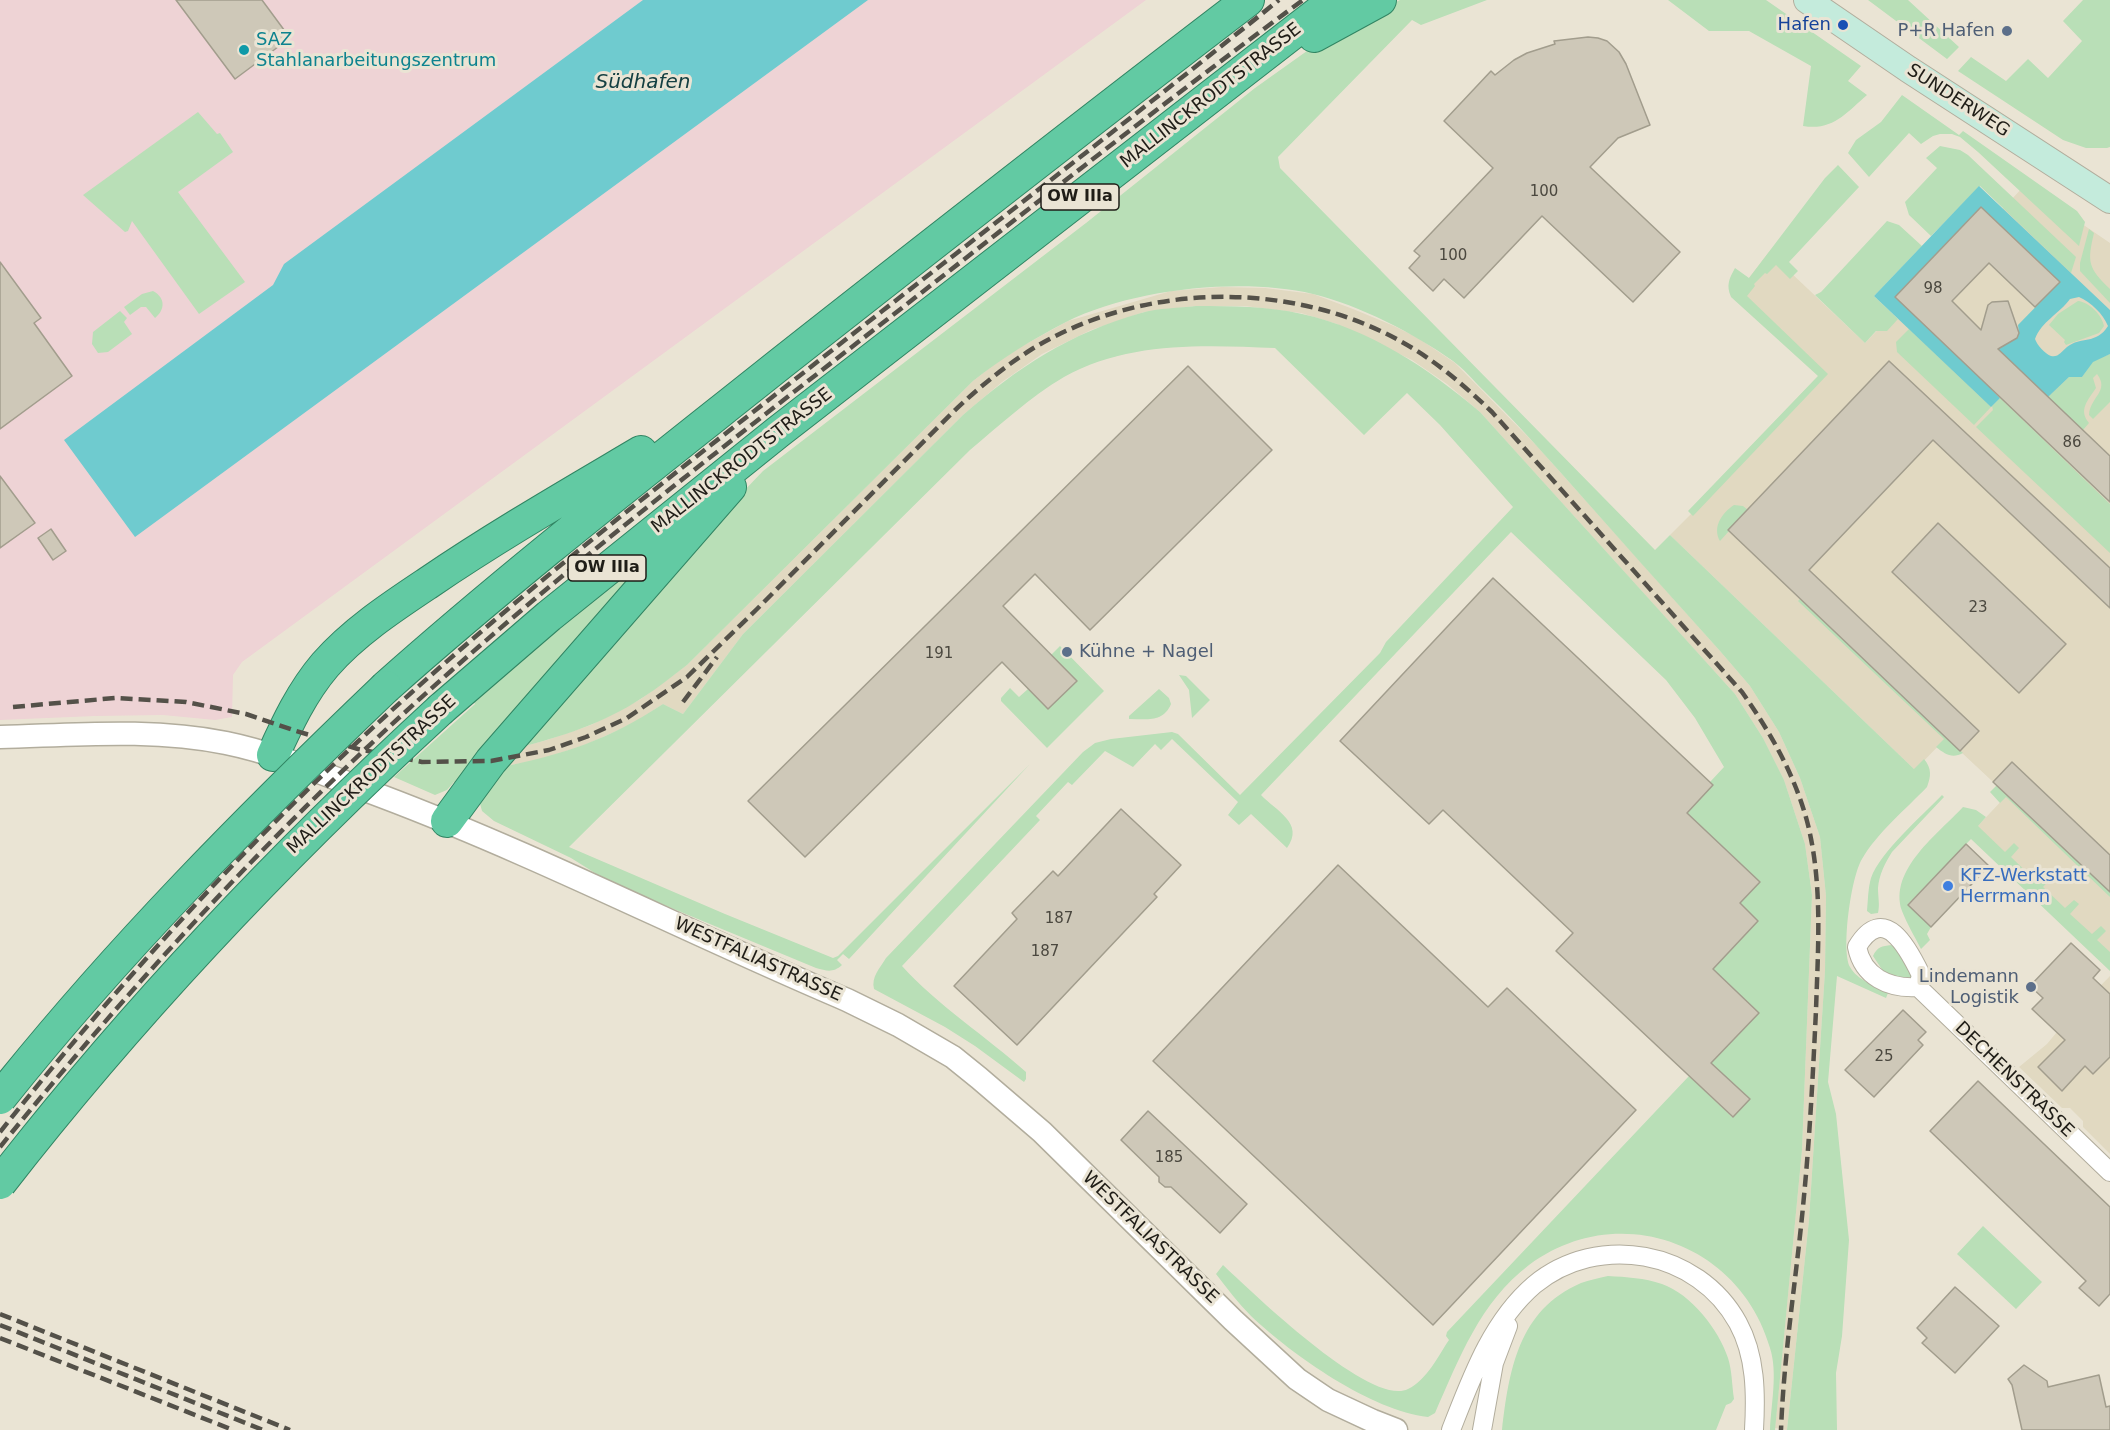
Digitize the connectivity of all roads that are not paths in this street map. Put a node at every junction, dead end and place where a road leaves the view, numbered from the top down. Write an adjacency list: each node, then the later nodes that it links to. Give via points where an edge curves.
1 (1214, 0): 7 (highway)
2 (1248, 0): 7 (highway)
3 (1335, 0): 6 (highway, MALLINCKRODTSTRASSE)
4 (1380, 0): 6 (highway, via 1321,33)
5 (1808, 0): 8 (main road, SUNDERWEG)
6 (1257, 59): 10 (highway, MALLINCKRODTSTRASSE / OW IIIa)
7 (1087, 124): 9 (highway)
8 (2110, 200)
9 (748, 389): 12 (highway, via 507,532 357,634 313,681); 15 (highway, bridge, via 525,567 386,687 206,864 74,1009)
10 (777, 432): 13 (highway, via 491,761); 17 (highway, MALLINCKRODTSTRASSE / OW IIIa, bridge, via 549,615 441,709 306,837 184,964)
11 (0, 738): 12 (street, WESTFALIASTRASSE, via 180,736)
12 (273, 755): 13 (street, WESTFALIASTRASSE)
13 (447, 821): 19 (street, WESTFALIASTRASSE, via 847,1000 953,1057 1042,1132 1297,1379 1328,1400)
14 (1917, 987): 16 (street, DECHENSTRASSE)
15 (0, 1098)
16 (2110, 1172)
17 (0, 1182)
18 (1518, 1302): 20 (street, via 1487,1345); 21 (street, via 1494,1363); 22 (street, via 1535,1284 1560,1268 1607,1254 1639,1254 1682,1268 1720,1297 1744,1337 1754,1383)
19 (1396, 1430)
20 (1451, 1430)
21 (1482, 1430)
22 (1754, 1430)

